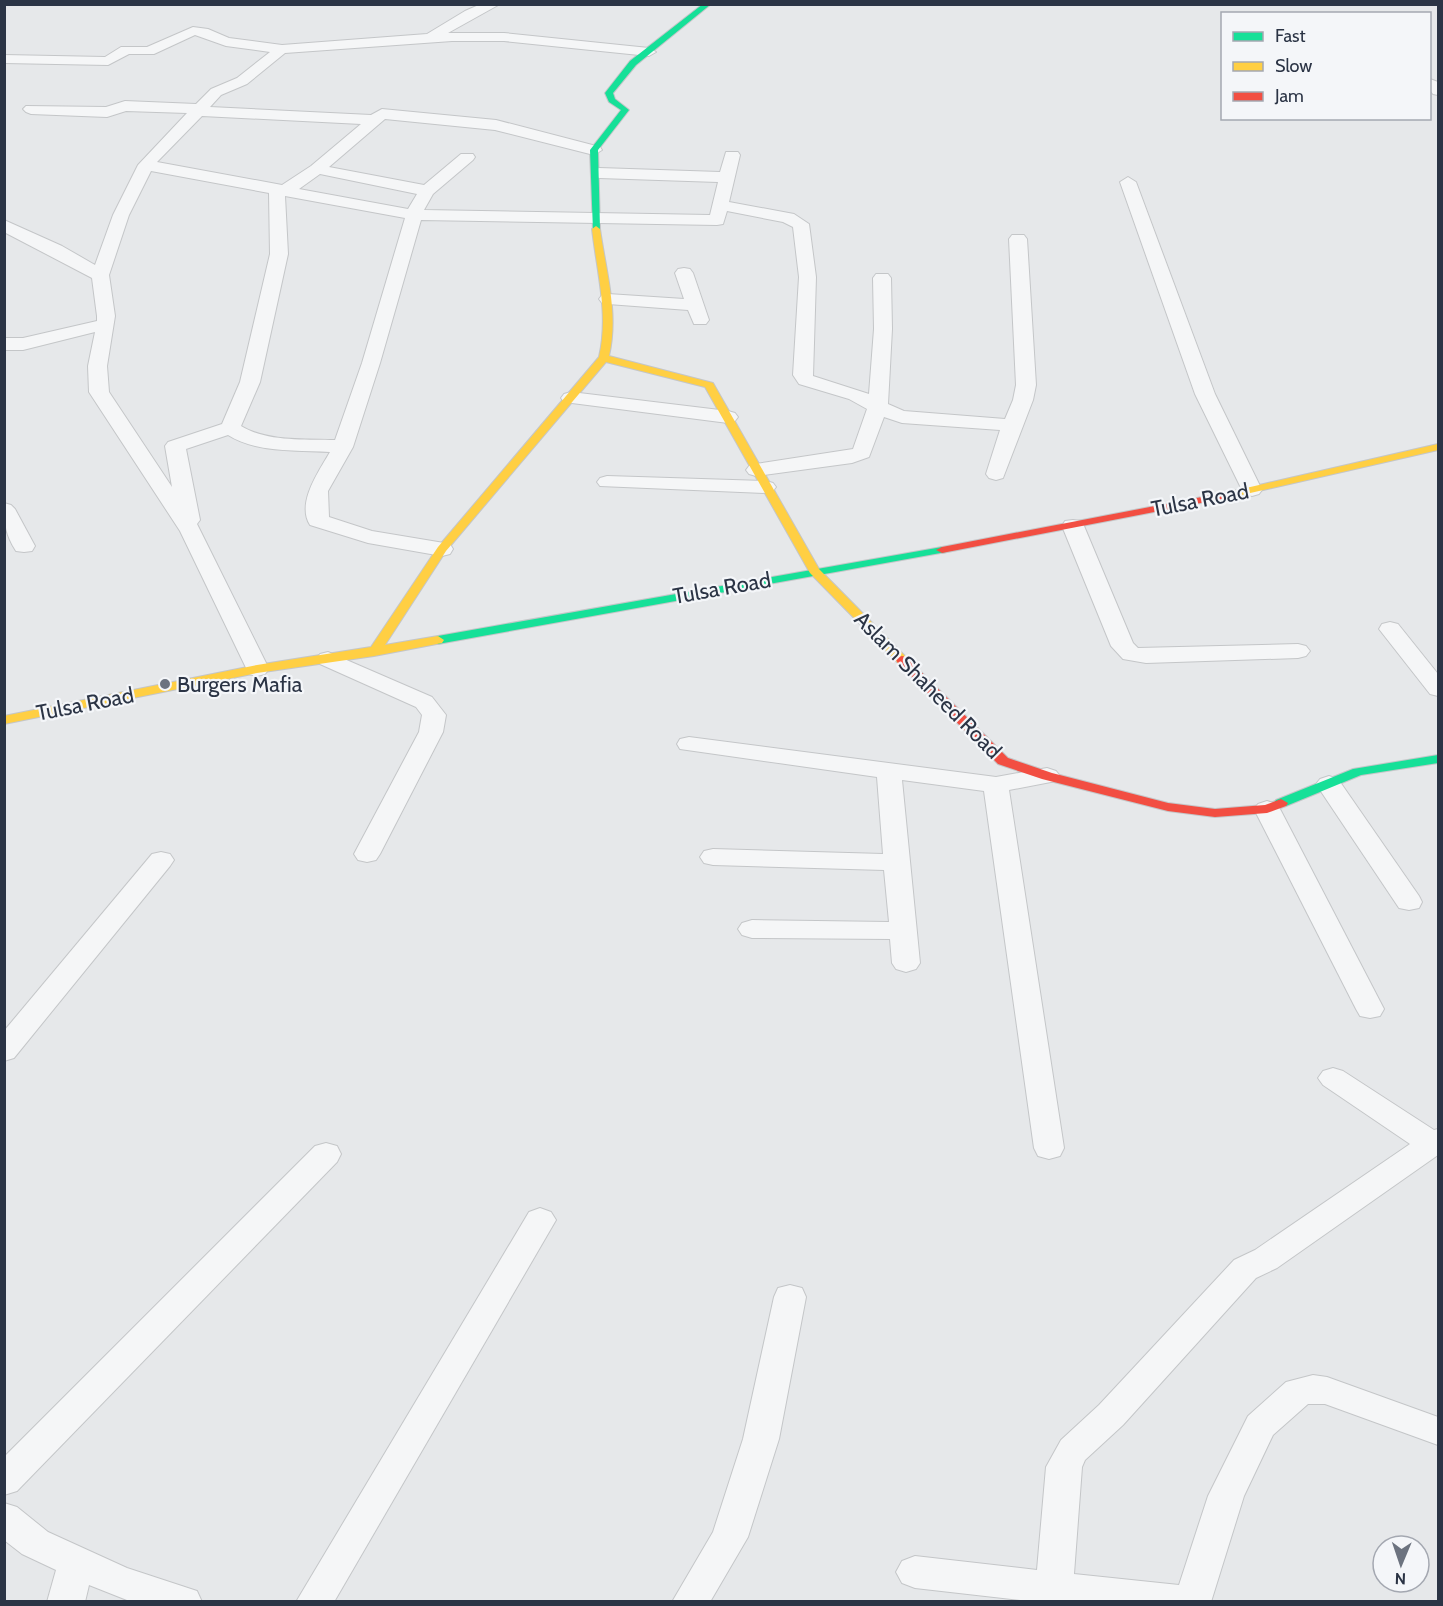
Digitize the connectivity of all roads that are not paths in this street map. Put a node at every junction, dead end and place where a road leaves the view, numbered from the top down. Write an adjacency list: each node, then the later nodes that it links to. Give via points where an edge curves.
1 (495, 4): 3 (street)
2 (708, 4): 5 (street)
3 (430, 38): 4 (street); 5 (street, via 504,38)
4 (282, 49): 6 (street, via 226,42 193,31 149,51 126,50 108,61); 8 (street, via 242,81 216,92)
5 (649, 52): 10 (street, via 633,63 609,93 626,110)
6 (4, 58)
7 (31, 109): 8 (street, via 107,112 125,106)
8 (196, 110): 9 (street); 13 (street)
9 (374, 120): 10 (street, via 382,114 496,125); 14 (street)
10 (594, 150): 15 (street)
11 (732, 155): 16 (street)
12 (467, 157): 19 (street)
13 (146, 165): 18 (street); 26 (street, via 121,215)
14 (317, 169): 18 (street); 19 (street)
15 (599, 173): 16 (street); 22 (street)
16 (727, 177): 20 (street)
17 (1128, 182): 42 (street, via 1205,394)
18 (281, 190): 21 (street); 36 (street, via 279,254 250,382)
19 (427, 191): 21 (street)
20 (722, 205): 22 (street, via 717,220); 33 (street, via 801,224 806,262 803,375 814,384)
21 (414, 215): 22 (street); 37 (street)
22 (596, 218): 28 (street)
23 (4, 225): 26 (street)
24 (1018, 239): 35 (street, via 1026,385)
25 (684, 273): 28 (street, via 698,312)
26 (100, 275): 29 (street)
27 (882, 278): 33 (street)
28 (608, 299): 31 (street, via 612,329)
29 (106, 324): 30 (street, via 23,344); 45 (street, via 96,372 99,392)
30 (4, 344)
31 (604, 358): 32 (street); 34 (street, Aslam Shaheed Road, via 709,385)
32 (571, 398): 34 (street); 47 (street)
33 (878, 405): 35 (street, via 902,417); 40 (street, via 862,453)
34 (728, 417): 40 (street, Aslam Shaheed Road)
35 (1012, 425): 39 (street)
36 (230, 428): 37 (street, via 246,438); 45 (street, via 176,446)
37 (343, 447): 47 (street, via 318,491 318,520 368,537)
38 (1438, 447): 42 (street, Tulsa Road)
39 (996, 474)
40 (761, 478): 41 (street); 48 (street, Aslam Shaheed Road)
41 (607, 482)
42 (1252, 490): 44 (street, Tulsa Road)
43 (4, 509): 46 (street)
44 (1073, 526): 48 (street, Tulsa Road); 50 (street, via 1123,646 1131,654)
45 (191, 531): 53 (street)
46 (24, 546)
47 (442, 549): 51 (street)
48 (814, 571): 51 (street, Tulsa Road); 59 (street, Aslam Shaheed Road, via 1003,761)
49 (1390, 629): 54 (street)
50 (1298, 651)
51 (374, 652): 52 (street, Tulsa Road)
52 (328, 659): 53 (street, Tulsa Road); 63 (street, via 424,702 434,715 431,732)
53 (257, 669): 55 (street, Tulsa Road)
54 (1438, 689)
55 (4, 720)
56 (689, 744): 58 (street)
57 (1438, 759): 60 (street, Aslam Shaheed Road, via 1358,772)
58 (889, 771): 61 (street); 66 (street)
59 (1047, 776): 61 (street); 62 (street, Aslam Shaheed Road, via 1168,807 1215,813)
60 (1329, 784): 62 (street, Aslam Shaheed Road); 67 (street)
61 (996, 785): 75 (street)
62 (1267, 809): 71 (street)
63 (367, 854)
64 (713, 857): 66 (street)
65 (161, 860): 72 (street)
66 (897, 862): 69 (street)
67 (1409, 902)
68 (752, 928): 69 (street)
69 (903, 931): 70 (street)
70 (906, 963)
71 (1370, 1009)
72 (4, 1051)
73 (1333, 1078): 74 (street)
74 (1435, 1142): 84 (street, via 1266,1259 1245,1269 1111,1415 1073,1450 1062,1481)
75 (1049, 1148)
76 (326, 1154): 80 (street)
77 (540, 1220): 87 (street)
78 (790, 1298): 88 (street, via 760,1439 730,1537)
79 (1438, 1431): 90 (street, via 1327,1391 1299,1392 1260,1426 1226,1496)
80 (4, 1481)
81 (4, 1518): 82 (street, via 35,1543)
82 (77, 1562): 85 (street); 86 (street, via 118,1581)
83 (915, 1572): 84 (street)
84 (1054, 1587): 89 (street)
85 (66, 1602)
86 (184, 1602)
87 (314, 1602)
88 (690, 1602)
89 (1185, 1602)
90 (1192, 1602)

